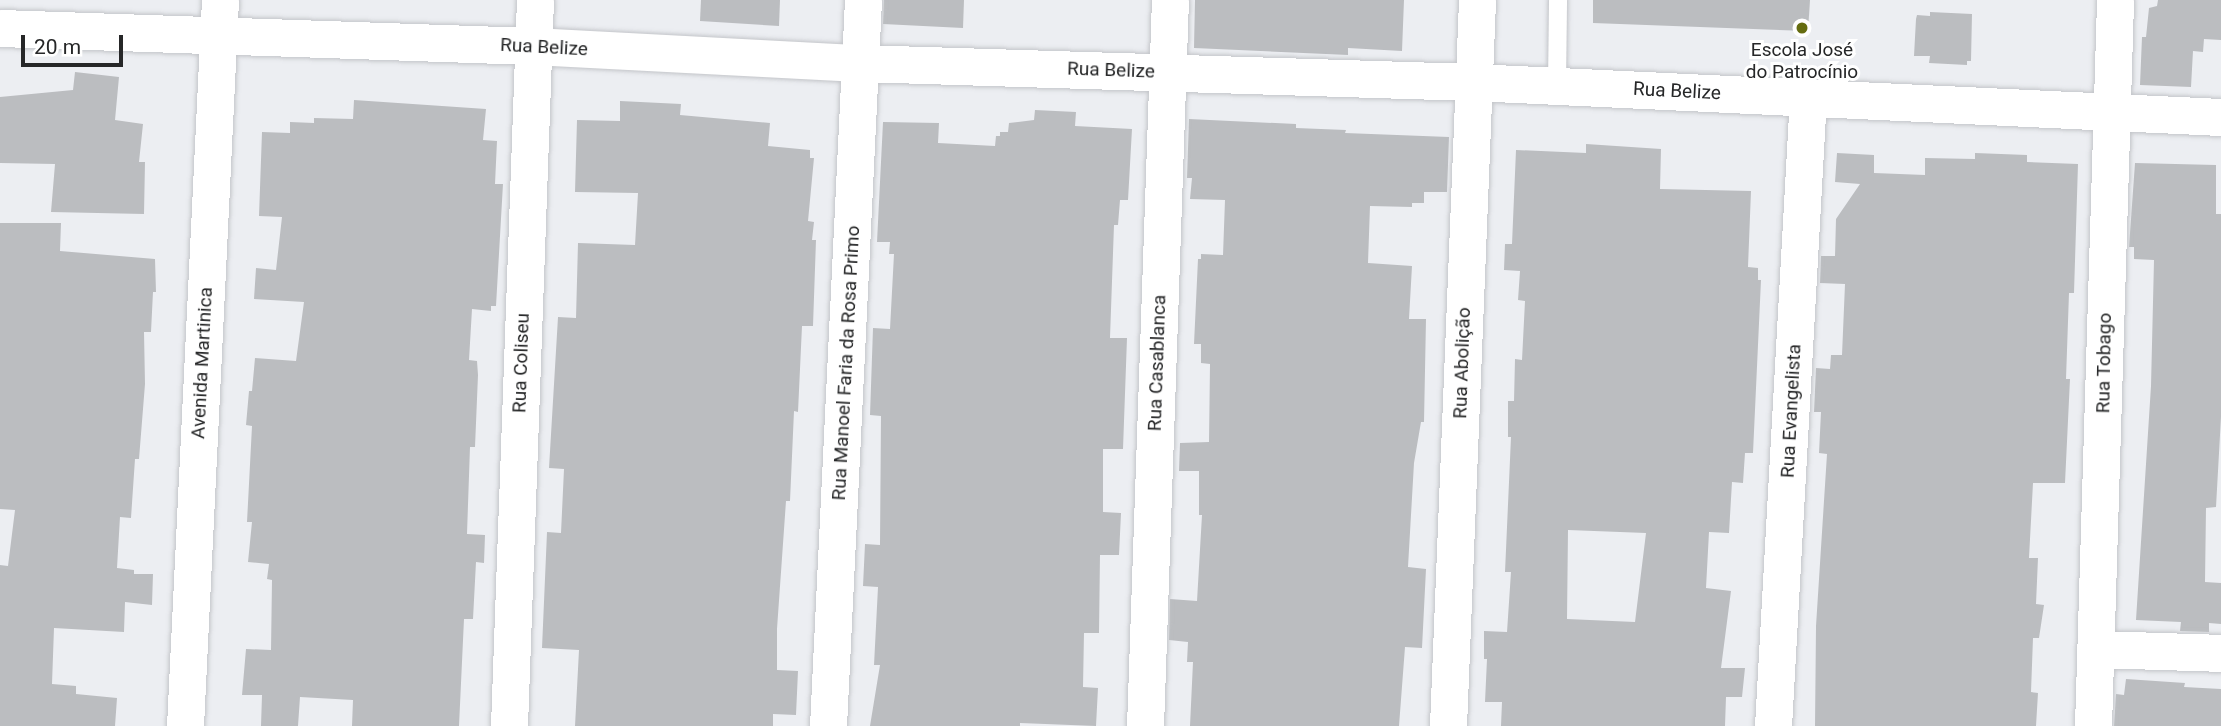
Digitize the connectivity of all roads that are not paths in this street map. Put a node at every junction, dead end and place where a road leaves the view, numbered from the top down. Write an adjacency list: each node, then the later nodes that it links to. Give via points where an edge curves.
1 (535, 0): 9 (street, Rua Coliseu)
2 (863, 0): 10 (street, Rua Manoel Faria da Rosa Primo)
3 (1170, 0): 11 (street, Rua Casablanca)
4 (1477, 0): 12 (street, Rua Abolição)
5 (1558, 0): 13 (lane)
6 (2115, 0): 15 (street, Rua Tobago)
7 (219, 17): 8 (street, Rua Belize); 9 (street, Rua Belize); 19 (street, Avenida Martinica)
8 (0, 28)
9 (533, 46): 10 (street, Rua Belize); 20 (street, Rua Coliseu)
10 (860, 63): 11 (street, Rua Belize); 21 (street, Rua Manoel Faria da Rosa Primo)
11 (1166, 71): 12 (street, Rua Belize); 22 (street, Rua Casablanca)
12 (1473, 82): 13 (street, Rua Belize); 23 (street, Rua Abolição)
13 (1557, 85): 14 (street, Rua Belize)
14 (1808, 97): 15 (street, Rua Belize); 24 (street, Rua Evangelista)
15 (2109, 110): 16 (street, Rua Belize); 17 (street, Rua Tobago)
16 (2221, 117)
17 (2097, 649): 18 (street); 25 (street, Rua Tobago)
18 (2221, 653)
19 (185, 726)
20 (509, 726)
21 (828, 726)
22 (1145, 726)
23 (1448, 726)
24 (1773, 726)
25 (2093, 726)

